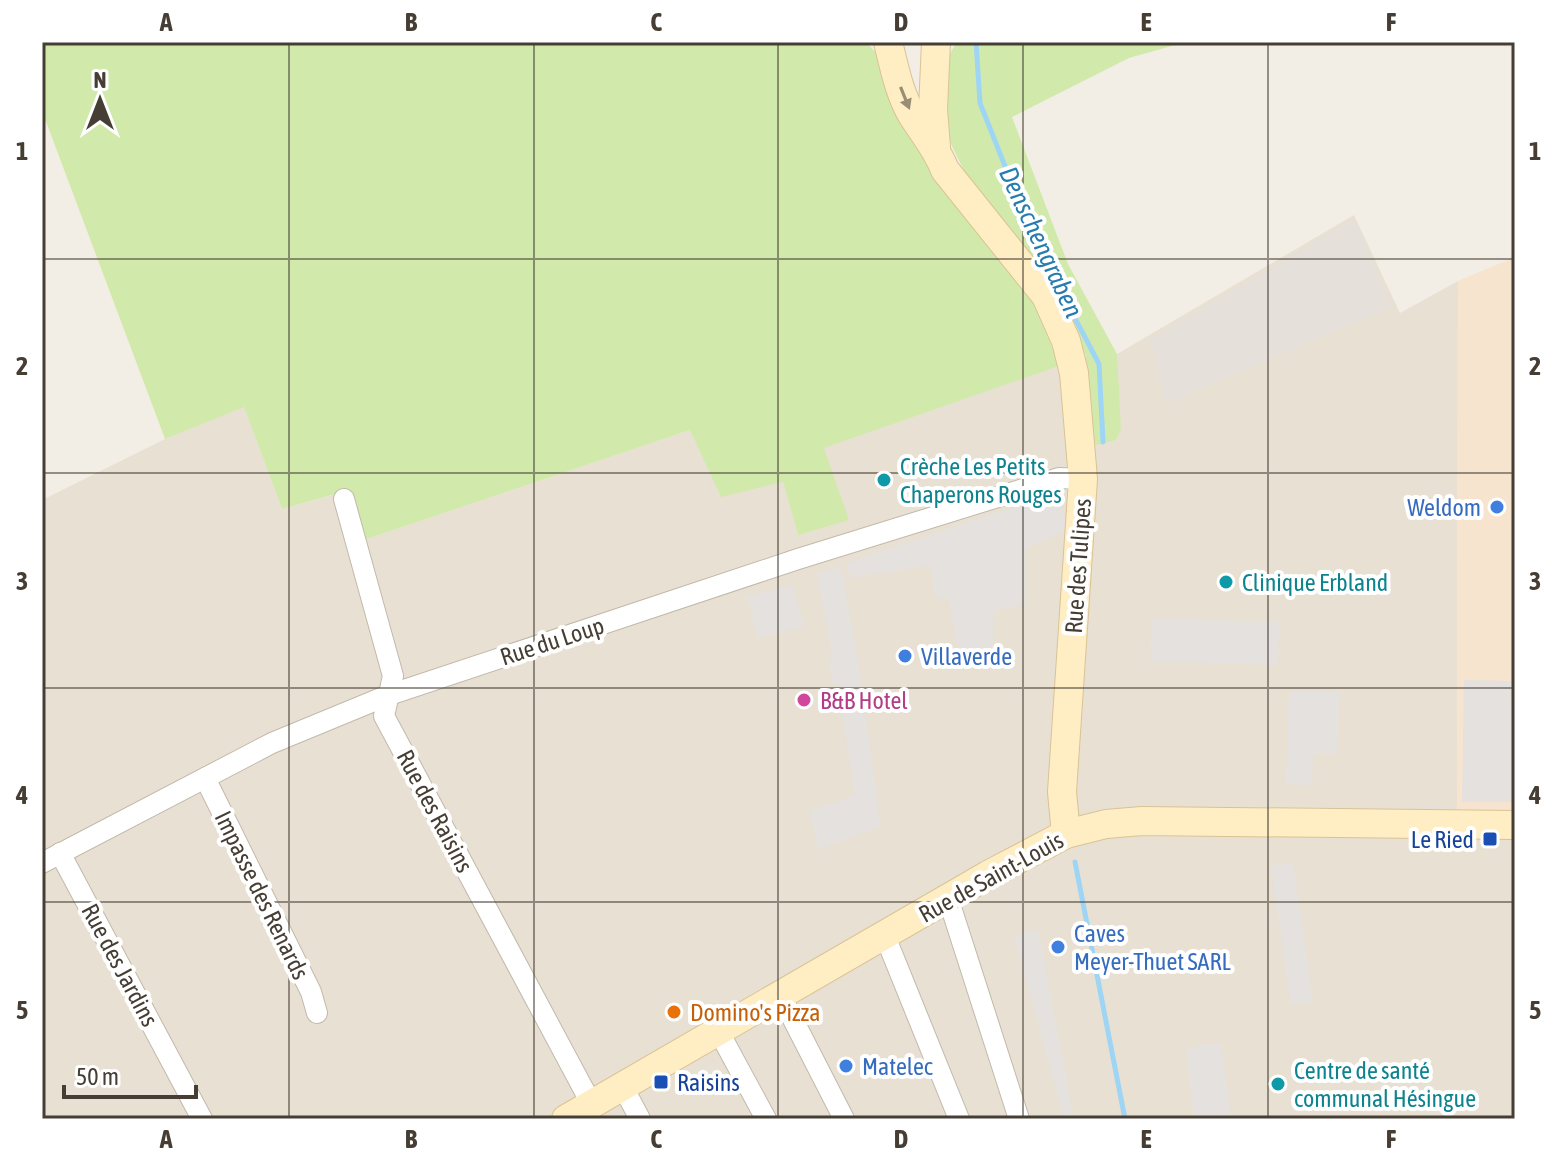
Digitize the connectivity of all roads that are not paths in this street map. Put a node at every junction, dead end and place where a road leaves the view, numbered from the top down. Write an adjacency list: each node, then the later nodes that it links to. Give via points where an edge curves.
1 (888, 42): 3 (main road, Rue des Tulipes, one-way to 3, via 912,114)
2 (936, 42): 3 (main road, Rue des Tulipes)
3 (936, 148): 4 (main road, Rue des Tulipes, via 945,170 1051,307 1074,373)
4 (1083, 479): 6 (street, Rue du Loup, via 1059,478 798,559); 9 (main road, Rue des Tulipes, via 1062,792)
5 (344, 499): 6 (street, Rue des Raisins, via 393,676)
6 (386, 696): 7 (street, Rue du Loup, via 272,743); 17 (street, Rue des Raisins, via 384,716)
7 (205, 778): 10 (street, Rue du Loup); 14 (street, Impasse des Renards)
8 (1515, 825): 9 (main road, Rue de Saint-Louis, via 1142,821)
9 (1066, 834): 11 (main road, Rue de Saint-Louis)
10 (51, 858): 18 (street, Rue des Jardins)
11 (948, 898): 12 (main road, Rue de Saint-Louis); 24 (street)
12 (885, 936): 13 (main road, Rue de Saint-Louis); 23 (street)
13 (781, 996): 15 (main road, Rue de Saint-Louis); 22 (street)
14 (317, 1013)
15 (719, 1032): 16 (main road, Rue de Saint-Louis); 21 (street)
16 (623, 1087): 17 (main road, Rue de Saint-Louis); 20 (street)
17 (592, 1105): 19 (main road, Rue de Saint-Louis)
18 (202, 1119)
19 (566, 1119)
20 (640, 1119)
21 (766, 1119)
22 (844, 1119)
23 (959, 1119)
24 (1019, 1119)

